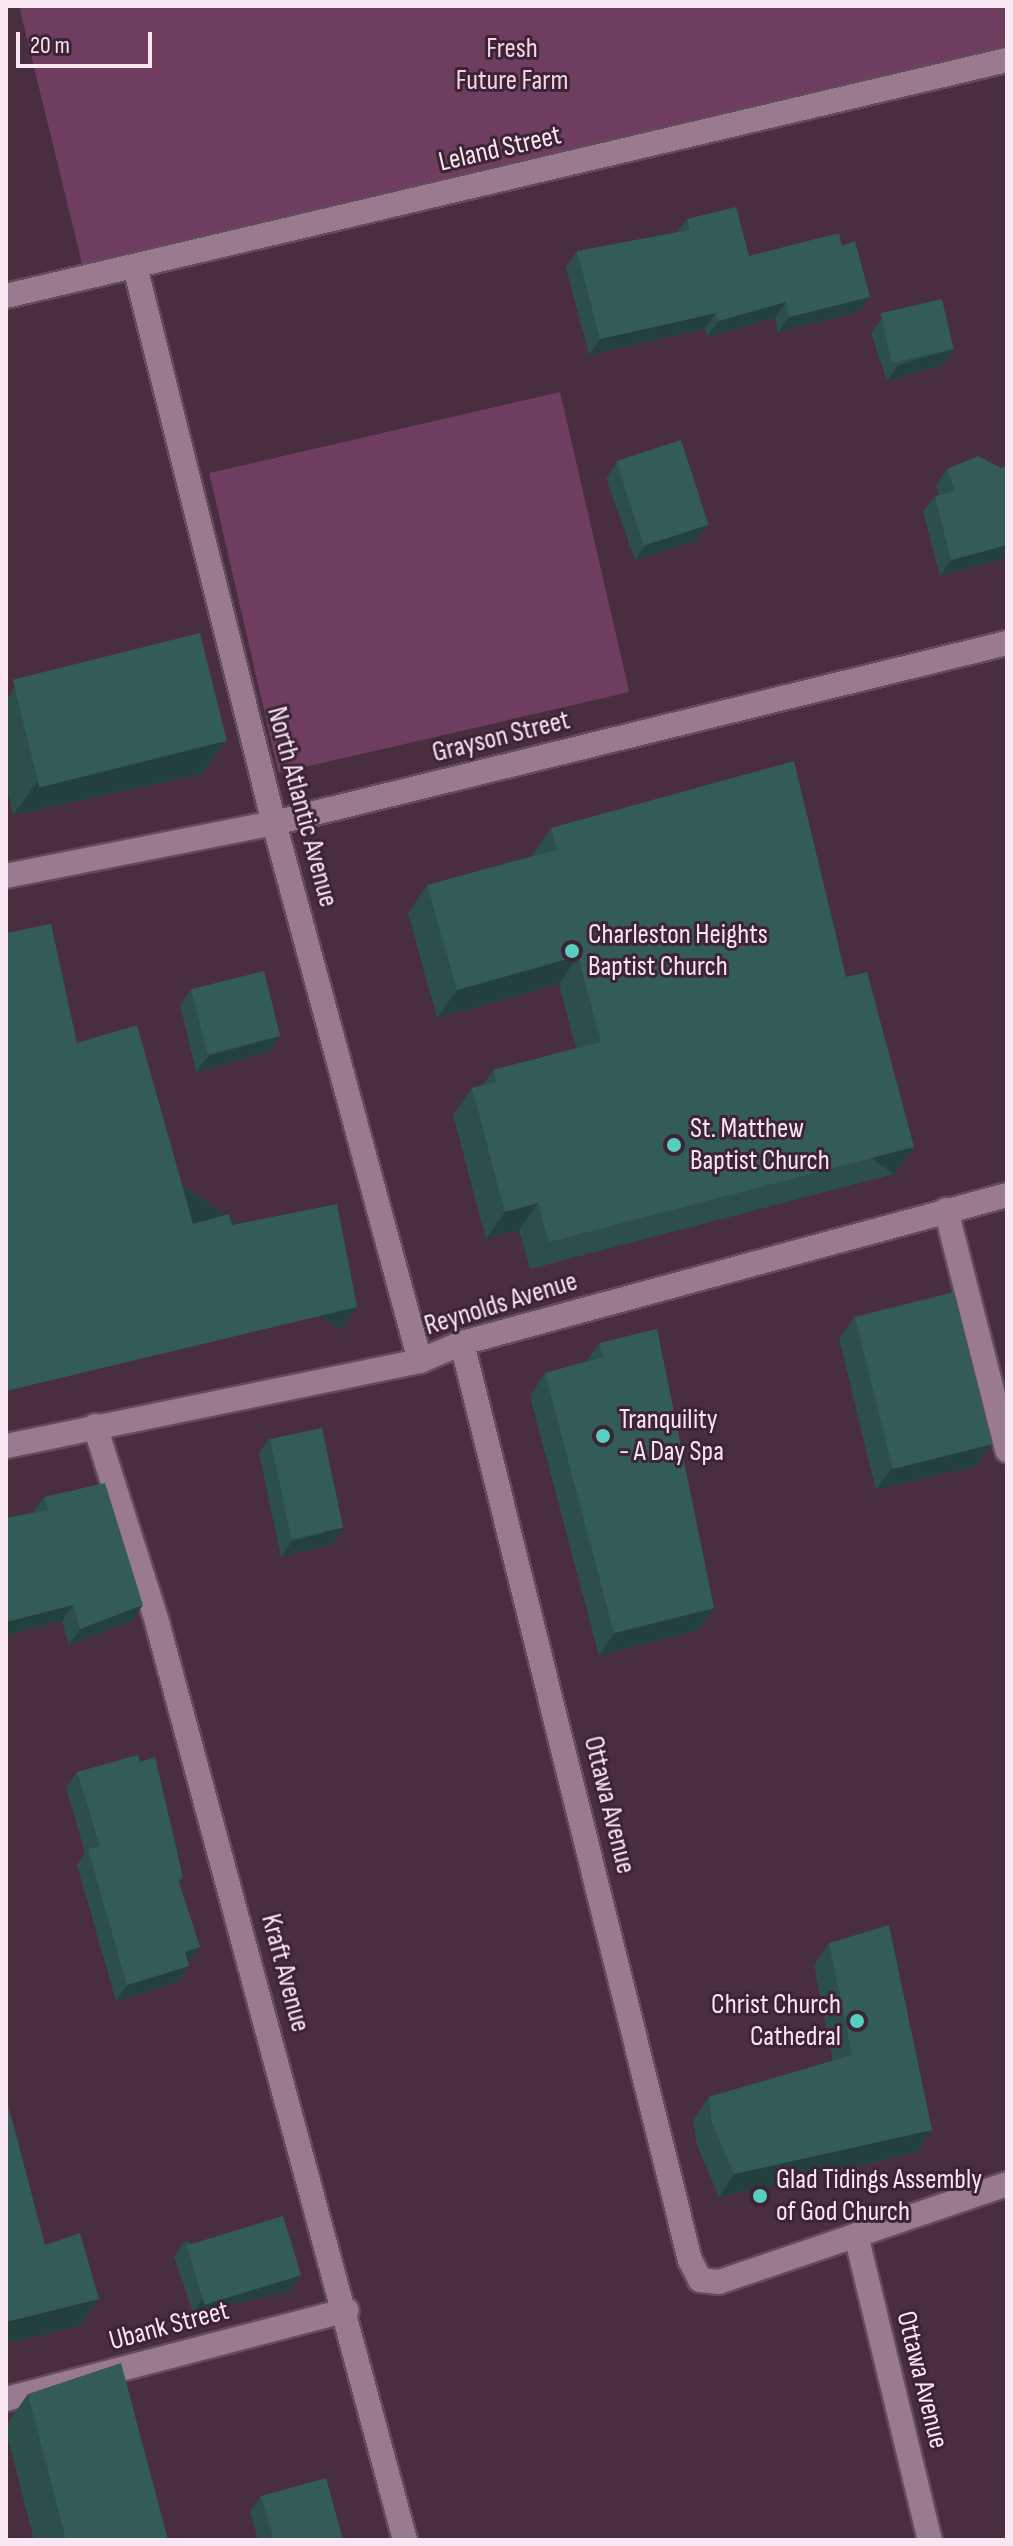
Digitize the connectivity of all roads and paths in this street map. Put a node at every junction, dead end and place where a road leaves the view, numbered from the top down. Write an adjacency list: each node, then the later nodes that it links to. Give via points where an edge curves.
1 (1007, 60): 2 (street, Leland Street)
2 (135, 266): 3 (street, Leland Street); 5 (street, North Atlantic Avenue)
3 (6, 296)
4 (1007, 643): 5 (street, Grayson Street)
5 (274, 823): 6 (street, Grayson Street); 10 (street, North Atlantic Avenue)
6 (6, 876)
7 (1007, 1195): 8 (street, Reynolds Avenue)
8 (946, 1210): 9 (street, Reynolds Avenue); 13 (street)
9 (462, 1343): 10 (street, Reynolds Avenue); 15 (street, Ottawa Avenue, via 690,2260 700,2280 719,2282)
10 (420, 1361): 11 (street, Reynolds Avenue)
11 (95, 1426): 12 (street, Reynolds Avenue); 16 (street, Kraft Avenue, via 157,1622)
12 (6, 1446)
13 (1007, 1450)
14 (1007, 2184): 15 (street)
15 (856, 2235): 19 (street, Ottawa Avenue)
16 (347, 2310): 17 (street, Ubank Street); 18 (street, Kraft Avenue)
17 (6, 2399)
18 (405, 2540)
19 (930, 2540)

